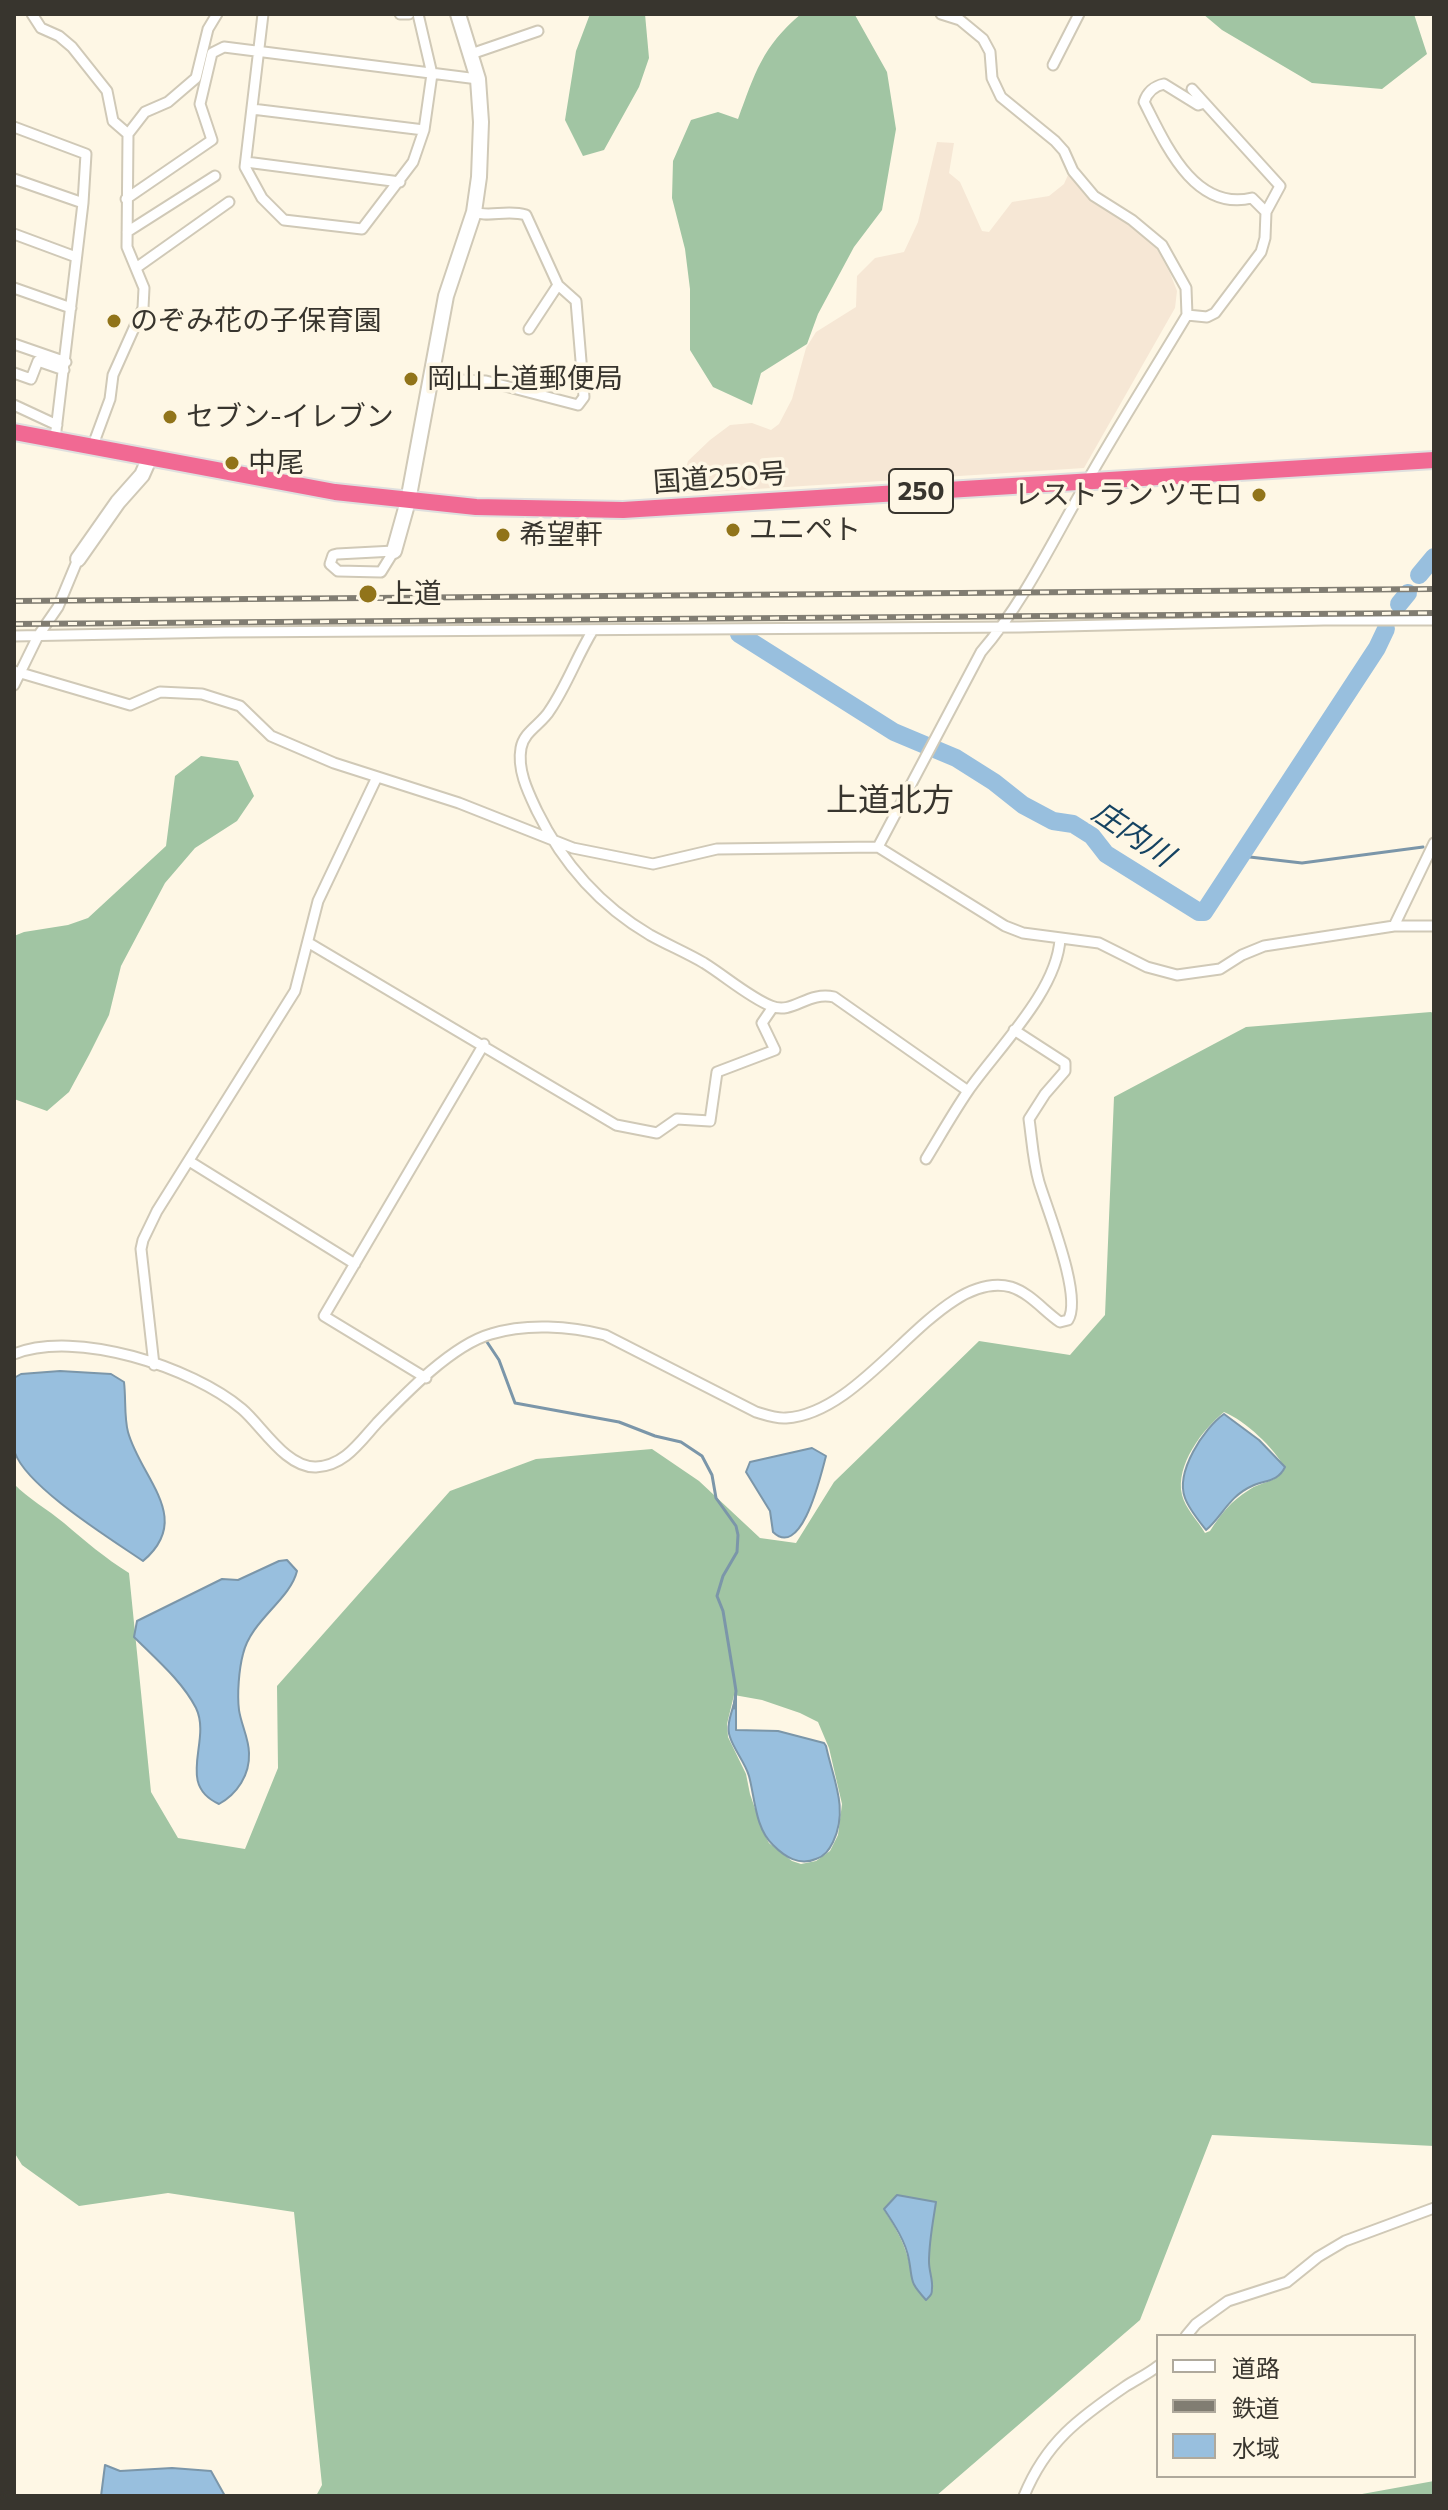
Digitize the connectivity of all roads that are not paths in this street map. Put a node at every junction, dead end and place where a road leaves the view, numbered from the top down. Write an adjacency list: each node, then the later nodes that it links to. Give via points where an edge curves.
1 (32, 14): 21 (street, via 41,28 72,47 107,91 113,121)
2 (217, 14): 21 (street, via 196,78 168,102 145,112)
3 (263, 14): 11 (street)
4 (400, 14): 5 (street)
5 (409, 14)
6 (418, 14): 14 (street)
7 (458, 14): 12 (street)
8 (941, 14): 38 (street, via 960,20 983,39 996,89 1055,141 1088,190 1162,245 1186,288)
9 (1079, 14): 13 (street)
10 (538, 31): 12 (street)
11 (258, 52): 14 (street); 18 (street); 26 (street, via 224,47 212,53 200,104 212,140)
12 (471, 54): 15 (street)
13 (1053, 65)
14 (432, 74): 15 (street); 20 (street)
15 (478, 79): 29 (street, via 481,122)
16 (1192, 89): 17 (street)
17 (1204, 103): 30 (street, via 1280,186); 30 (street, via 1198,105 1164,84 1144,102 1174,158 1201,187 1228,198 1252,198)
18 (252, 109): 20 (street); 22 (street)
19 (14, 127): 28 (street, via 86,154)
20 (424, 130): 25 (street)
21 (128, 134): 26 (street)
22 (246, 162): 25 (street); 25 (street, via 262,198 284,220 362,229)
23 (215, 176): 31 (street)
24 (14, 179): 28 (street)
25 (400, 182)
26 (126, 199): 31 (street)
27 (229, 202): 34 (street)
28 (83, 203): 33 (street)
29 (474, 212): 35 (street, via 526,215); 43 (street, via 446,296)
30 (1266, 212): 38 (street, via 1257,261 1215,313)
31 (127, 232): 34 (street)
32 (14, 234): 33 (street)
33 (76, 257): 37 (street)
34 (136, 268): 47 (street, via 144,288 143,308 113,375)
35 (558, 285): 39 (street); 43 (street, via 578,308 584,397 578,405 486,381)
36 (14, 288): 37 (street)
37 (71, 308): 41 (street)
38 (1187, 315): 50 (street)
39 (529, 329)
40 (14, 344): 41 (street)
41 (65, 366): 42 (street, via 38,361 31,379); 46 (street)
42 (14, 373)
43 (432, 379): 51 (street)
44 (14, 405): 46 (street)
45 (14, 432): 46 (highway, 国道250号 / 250)
46 (56, 432): 47 (highway, 国道250号 / 250)
47 (93, 445): 48 (highway, 国道250号 / 250)
48 (150, 457): 51 (highway, 国道250号 / 250); 53 (street)
49 (1434, 460): 50 (highway, 国道250号 / 250)
50 (1087, 480): 51 (highway, 国道250号 / 250, via 623,510); 55 (street)
51 (408, 501): 52 (street)
52 (394, 551): 52 (street, via 381,572 338,571 330,564 337,554)
53 (78, 559): 58 (street, via 58,607)
54 (1434, 620): 55 (street)
55 (1003, 627): 56 (street); 64 (street, via 981,652)
56 (593, 630): 58 (street); 62 (street, via 548,715 521,744 526,788)
57 (14, 636): 58 (street)
58 (38, 636): 59 (street)
59 (17, 671): 60 (street); 61 (street, via 130,705 160,692 202,694 240,706 271,736)
60 (14, 685)
61 (377, 777): 62 (street); 68 (street, via 318,901)
62 (551, 839): 64 (street, via 653,864 717,849); 69 (street, via 575,874 622,918)
63 (1434, 843): 65 (street)
64 (878, 847): 67 (street, via 1005,926)
65 (1394, 926): 66 (street); 67 (street, via 1264,946 1220,969 1177,975 1099,943)
66 (1434, 926)
67 (1060, 939): 70 (street, via 1052,973)
68 (309, 943): 71 (street); 74 (street, via 295,991)
69 (773, 1007): 71 (street, via 762,1023 775,1050 717,1072 710,1121 677,1119 657,1133 616,1125); 72 (street, via 798,1006 821,994 834,997)
70 (1014, 1030): 72 (street); 78 (street, via 1065,1063 1065,1071 1029,1119 1039,1181 1070,1288 1073,1309 1068,1320 1060,1322 1013,1288 995,1285 963,1293 875,1371 827,1405 783,1419 756,1412 628,1344 581,1329 519,1328 491,1334)
71 (484, 1044): 75 (street)
72 (968, 1091): 73 (street)
73 (926, 1159)
74 (189, 1161): 75 (street); 77 (street, via 157,1211 141,1249)
75 (355, 1264): 78 (street, via 324,1316)
76 (14, 1354): 77 (street, via 53,1345)
77 (154, 1365): 78 (street, via 194,1379 239,1407 285,1455 315,1467 348,1455)
78 (426, 1378)
79 (1434, 2208): 80 (street, via 1345,2241 1287,2282 1228,2301)
80 (1188, 2334)
81 (1156, 2367): 82 (street, via 1068,2428 1052,2445)
82 (1024, 2496)

